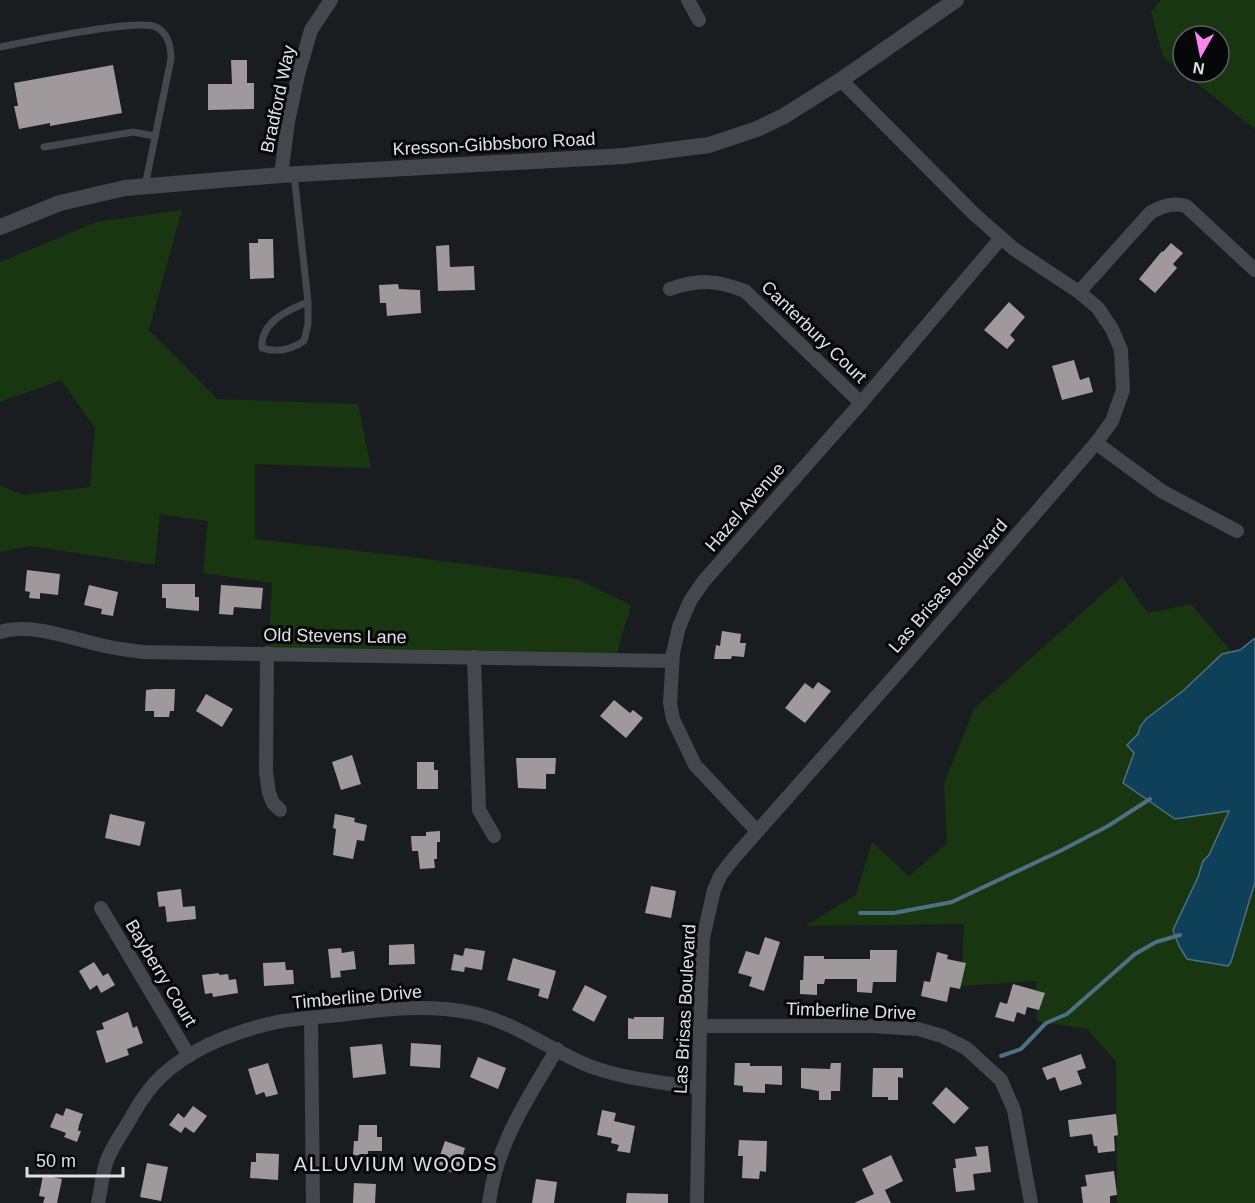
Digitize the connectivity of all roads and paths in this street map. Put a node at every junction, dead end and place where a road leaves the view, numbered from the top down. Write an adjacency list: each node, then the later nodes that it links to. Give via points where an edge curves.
1 (688, 0): 4 (street)
2 (956, 0): 6 (street, Kresson-Gibbsboro Road)
3 (326, 2): 9 (street, Bradford Way, via 311,30 298,75 288,123)
4 (699, 20)
5 (0, 47): 7 (lane, via 113,27 156,27 171,46 171,59)
6 (841, 80): 9 (street, Kresson-Gibbsboro Road, via 757,129 710,145 624,156); 12 (street, Las Brisas Boulevard)
7 (156, 136): 8 (lane, via 133,132); 10 (lane)
8 (44, 147)
9 (288, 175): 10 (street, Kresson-Gibbsboro Road); 16 (lane)
10 (145, 186): 11 (street, Kresson-Gibbsboro Road, via 60,202)
11 (0, 227)
12 (1001, 238): 15 (street, Las Brisas Boulevard); 17 (street, Hazel Avenue)
13 (1255, 270): 15 (street, via 1186,206 1176,203 1151,212)
14 (670, 289): 17 (street, Canterbury Court, via 709,281 745,291)
15 (1079, 292): 18 (street, Las Brisas Boulevard, via 1098,308 1121,350 1123,390 1112,421)
16 (308, 302): 16 (lane, via 304,341 292,349 262,348 264,332 275,319)
17 (861, 403): 23 (street, Hazel Avenue, via 703,582 679,627)
18 (1096, 443): 19 (street, via 1163,492); 25 (street, Las Brisas Boulevard)
19 (1238, 531)
20 (0, 632): 21 (street, Old Stevens Lane, via 26,630 142,652)
21 (267, 653): 22 (street, Old Stevens Lane); 24 (street, via 266,772 269,793)
22 (474, 657): 23 (street, Old Stevens Lane); 26 (street, via 479,810)
23 (672, 661): 25 (street, Hazel Avenue, via 670,703 682,740 695,765)
24 (280, 810)
25 (757, 831): 29 (street, Las Brisas Boulevard, via 720,876 711,898 704,939)
26 (494, 836)
27 (101, 908): 31 (street, Bayberry Court)
28 (311, 1018): 30 (street, Timberline Drive, via 378,1010 455,1011 522,1031); 31 (street, Timberline Drive, via 239,1032); 34 (street)
29 (700, 1026): 32 (street, Las Brisas Boulevard); 37 (street, Timberline Drive, via 918,1029 966,1048 1001,1080 1014,1110)
30 (557, 1049): 32 (street, Timberline Drive, via 592,1067); 35 (street, via 501,1153)
31 (189, 1056): 33 (street, Timberline Drive, via 154,1084 113,1146)
32 (699, 1088): 36 (street, Las Brisas Boulevard)
33 (98, 1203)
34 (313, 1203)
35 (489, 1203)
36 (697, 1203)
37 (1031, 1203)

